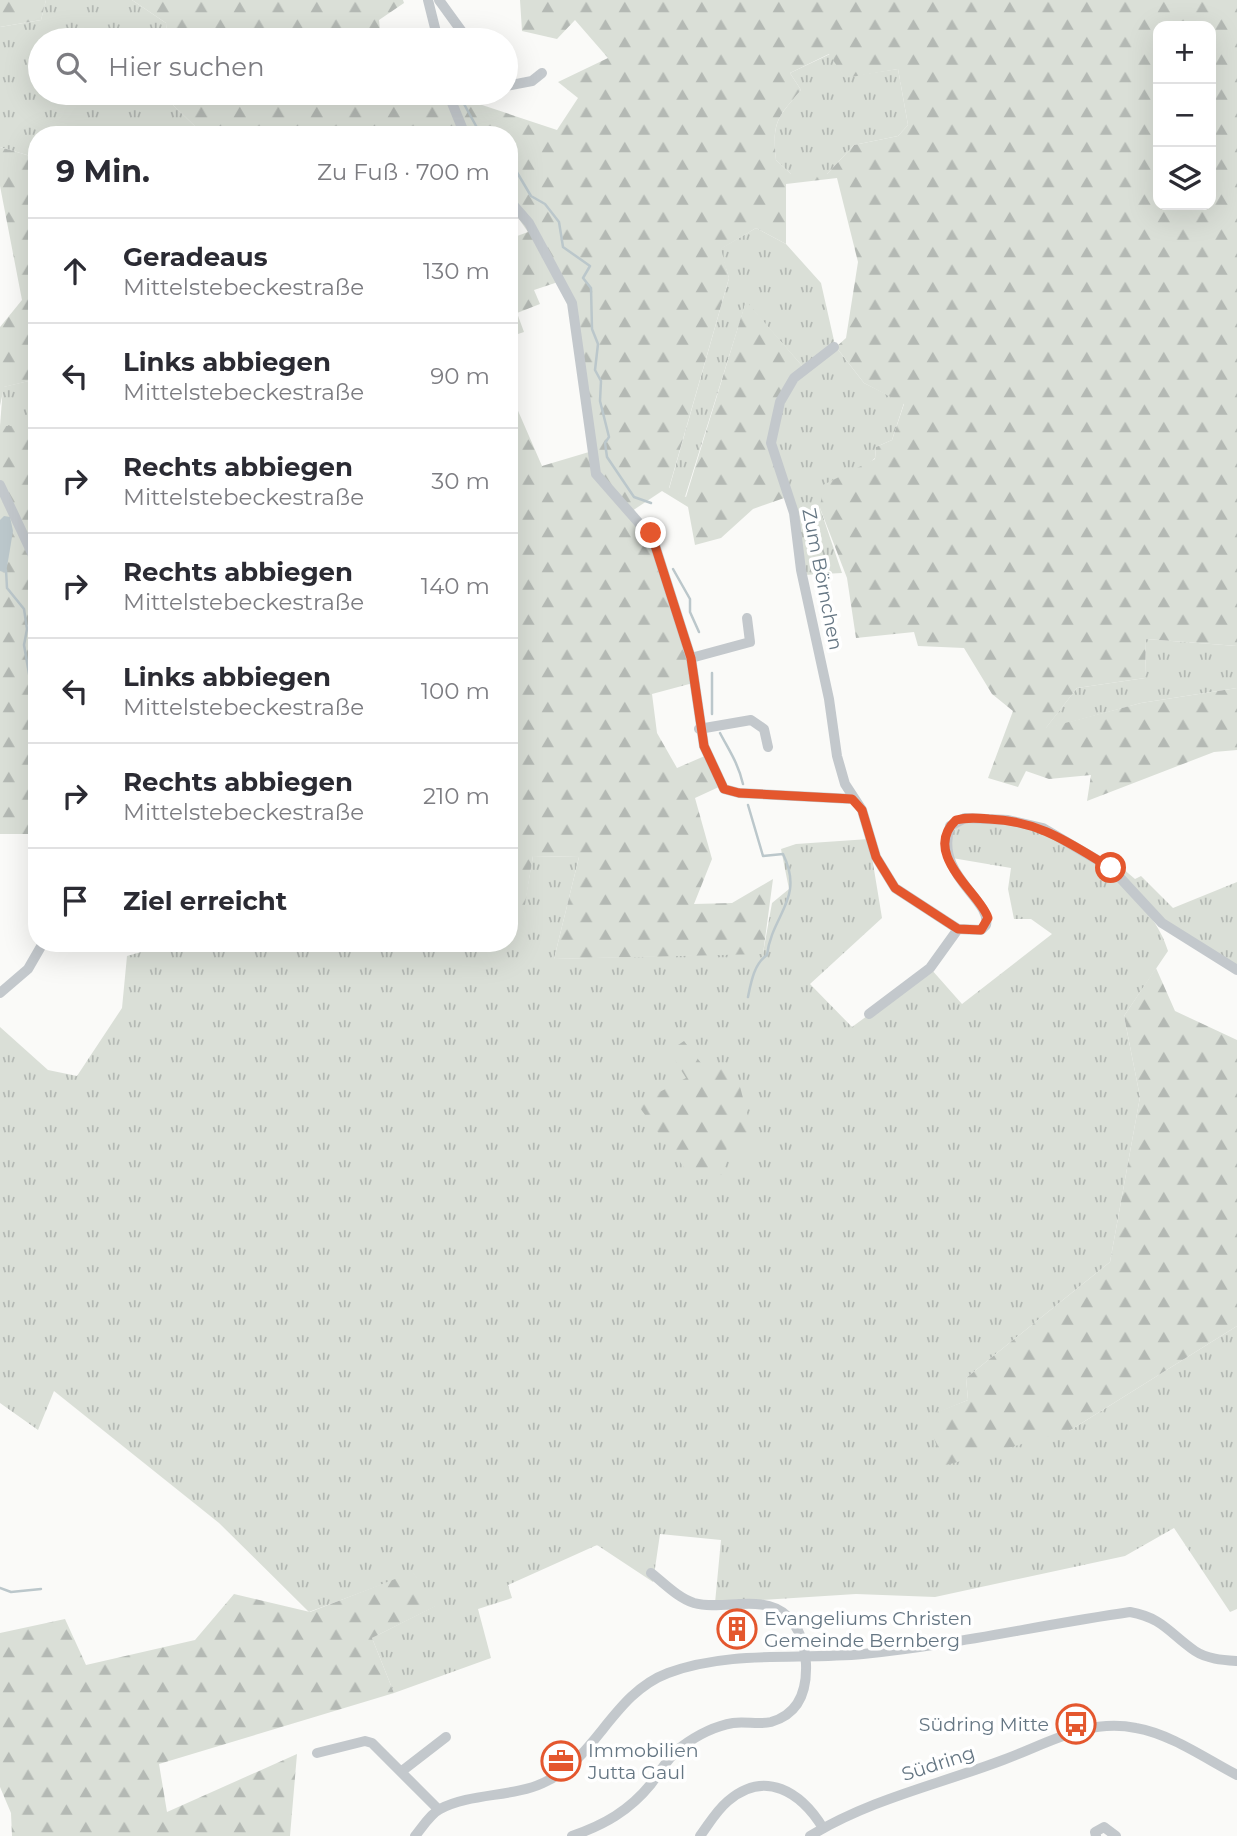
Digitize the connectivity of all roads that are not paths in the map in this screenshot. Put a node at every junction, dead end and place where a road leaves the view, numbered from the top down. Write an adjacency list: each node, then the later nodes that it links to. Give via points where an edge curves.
1 (428, 0): 3 (street)
2 (439, 0): 4 (street)
3 (435, 28)
4 (459, 28)
5 (542, 73): 6 (street)
6 (518, 84)
7 (452, 105): 8 (street)
8 (461, 126)
9 (518, 210): 14 (street, via 572,303 596,474 651,533)
10 (834, 347): 17 (street, Zum Börnchen, via 794,377 780,402 771,451 794,513 837,756)
11 (0, 485): 12 (street)
12 (28, 545)
13 (747, 618): 14 (street, via 750,642)
14 (691, 658): 15 (street)
15 (699, 729): 16 (street, via 751,720 764,729); 17 (street, via 724,789)
16 (768, 747)
17 (852, 799): 18 (street, Zum Börnchen, via 862,810 876,857 895,888)
18 (958, 929): 20 (street, via 981,930 988,918 956,877 947,836 950,826 965,818 1008,820 1043,828 1111,868 1176,934); 22 (street, via 930,968)
19 (38, 952): 21 (street, via 29,969)
20 (1237, 970)
21 (0, 993)
22 (869, 1014)
23 (651, 1573): 24 (street, via 685,1600 698,1604 774,1607 797,1629)
24 (806, 1657): 25 (street, via 949,1644 1130,1612 1169,1627 1196,1651 1213,1659); 30 (street, via 740,1658 669,1672 643,1686 616,1710 579,1759 559,1774 541,1784); 33 (street, via 806,1686 799,1702 786,1714 770,1722 734,1723 698,1736 678,1749 624,1812)
25 (1237, 1661)
26 (446, 1737): 28 (street)
27 (317, 1753): 28 (street, via 365,1741)
28 (402, 1771): 30 (street)
29 (1237, 1775): 31 (street, Südring, via 1167,1739 1136,1728 1104,1726 1068,1733 1004,1760 871,1804)
30 (438, 1809): 32 (street)
31 (823, 1828): 34 (street, via 803,1801 786,1790 762,1786 729,1800); 35 (street, Südring)
32 (415, 1836)
33 (572, 1836)
34 (700, 1836)
35 (810, 1836)
36 (1096, 1836): 37 (street, via 1104,1827)
37 (1116, 1836)

